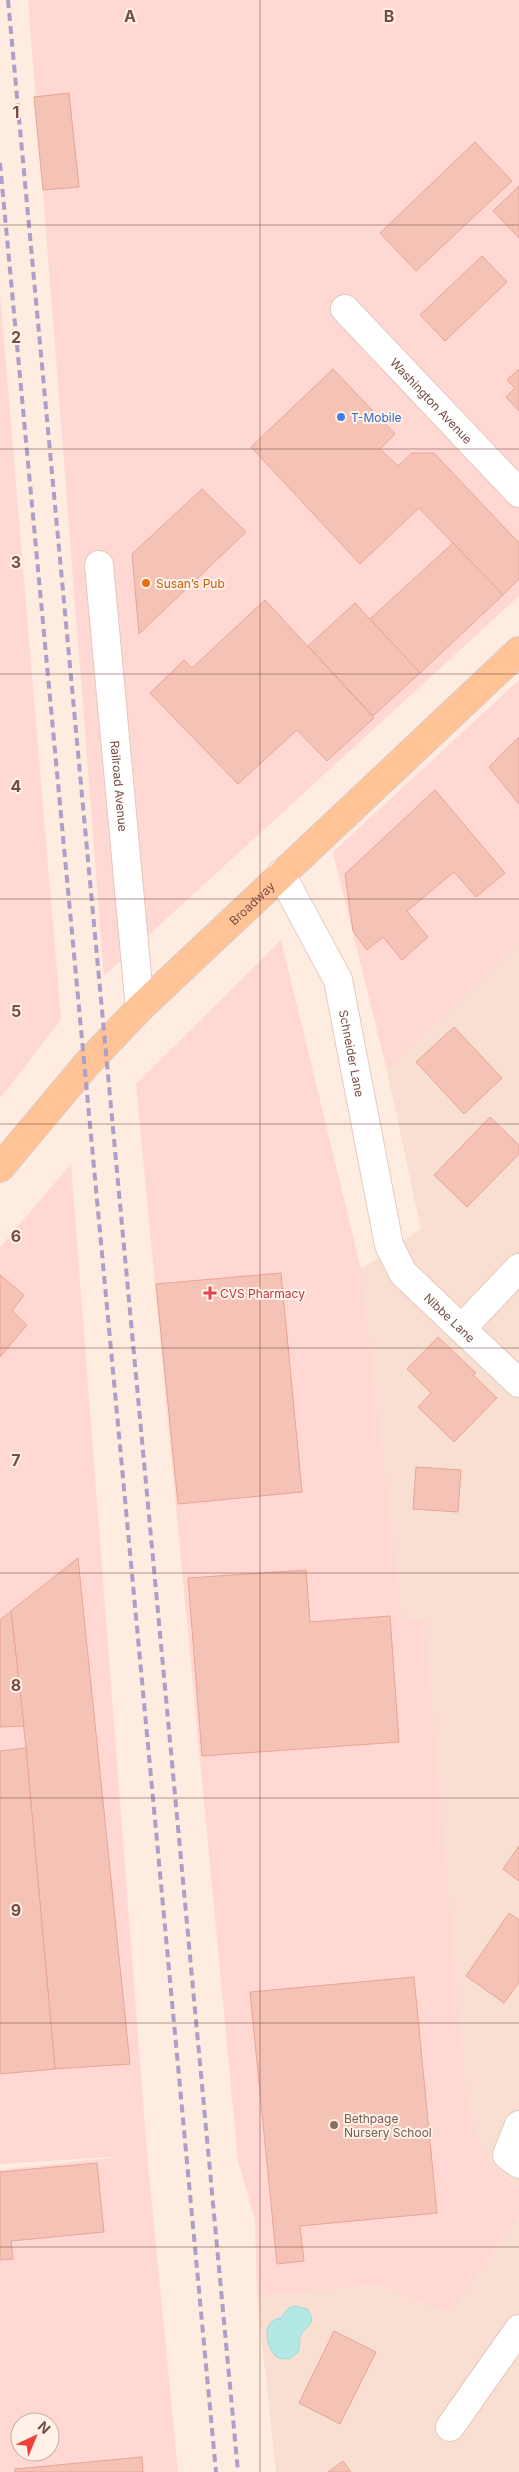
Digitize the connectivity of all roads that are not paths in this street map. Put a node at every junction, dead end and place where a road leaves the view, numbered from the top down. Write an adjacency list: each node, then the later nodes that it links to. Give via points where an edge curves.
1 (345, 309): 2 (street, Washington Avenue)
2 (519, 493)
3 (99, 565): 6 (street, Railroad Avenue)
4 (519, 651): 5 (main road, Broadway)
5 (281, 874): 6 (main road, Broadway); 8 (street, Schneider Lane, via 338,980)
6 (140, 1008): 7 (main road, Broadway, via 86,1065)
7 (0, 1168)
8 (389, 1245): 10 (street, Nibbe Lane, via 404,1273)
9 (519, 1268): 10 (street)
10 (462, 1328): 11 (street, Nibbe Lane)
11 (519, 1382)
12 (519, 2125): 13 (street, via 507,2154)
13 (519, 2164)
14 (519, 2329): 15 (street)
15 (450, 2427)

